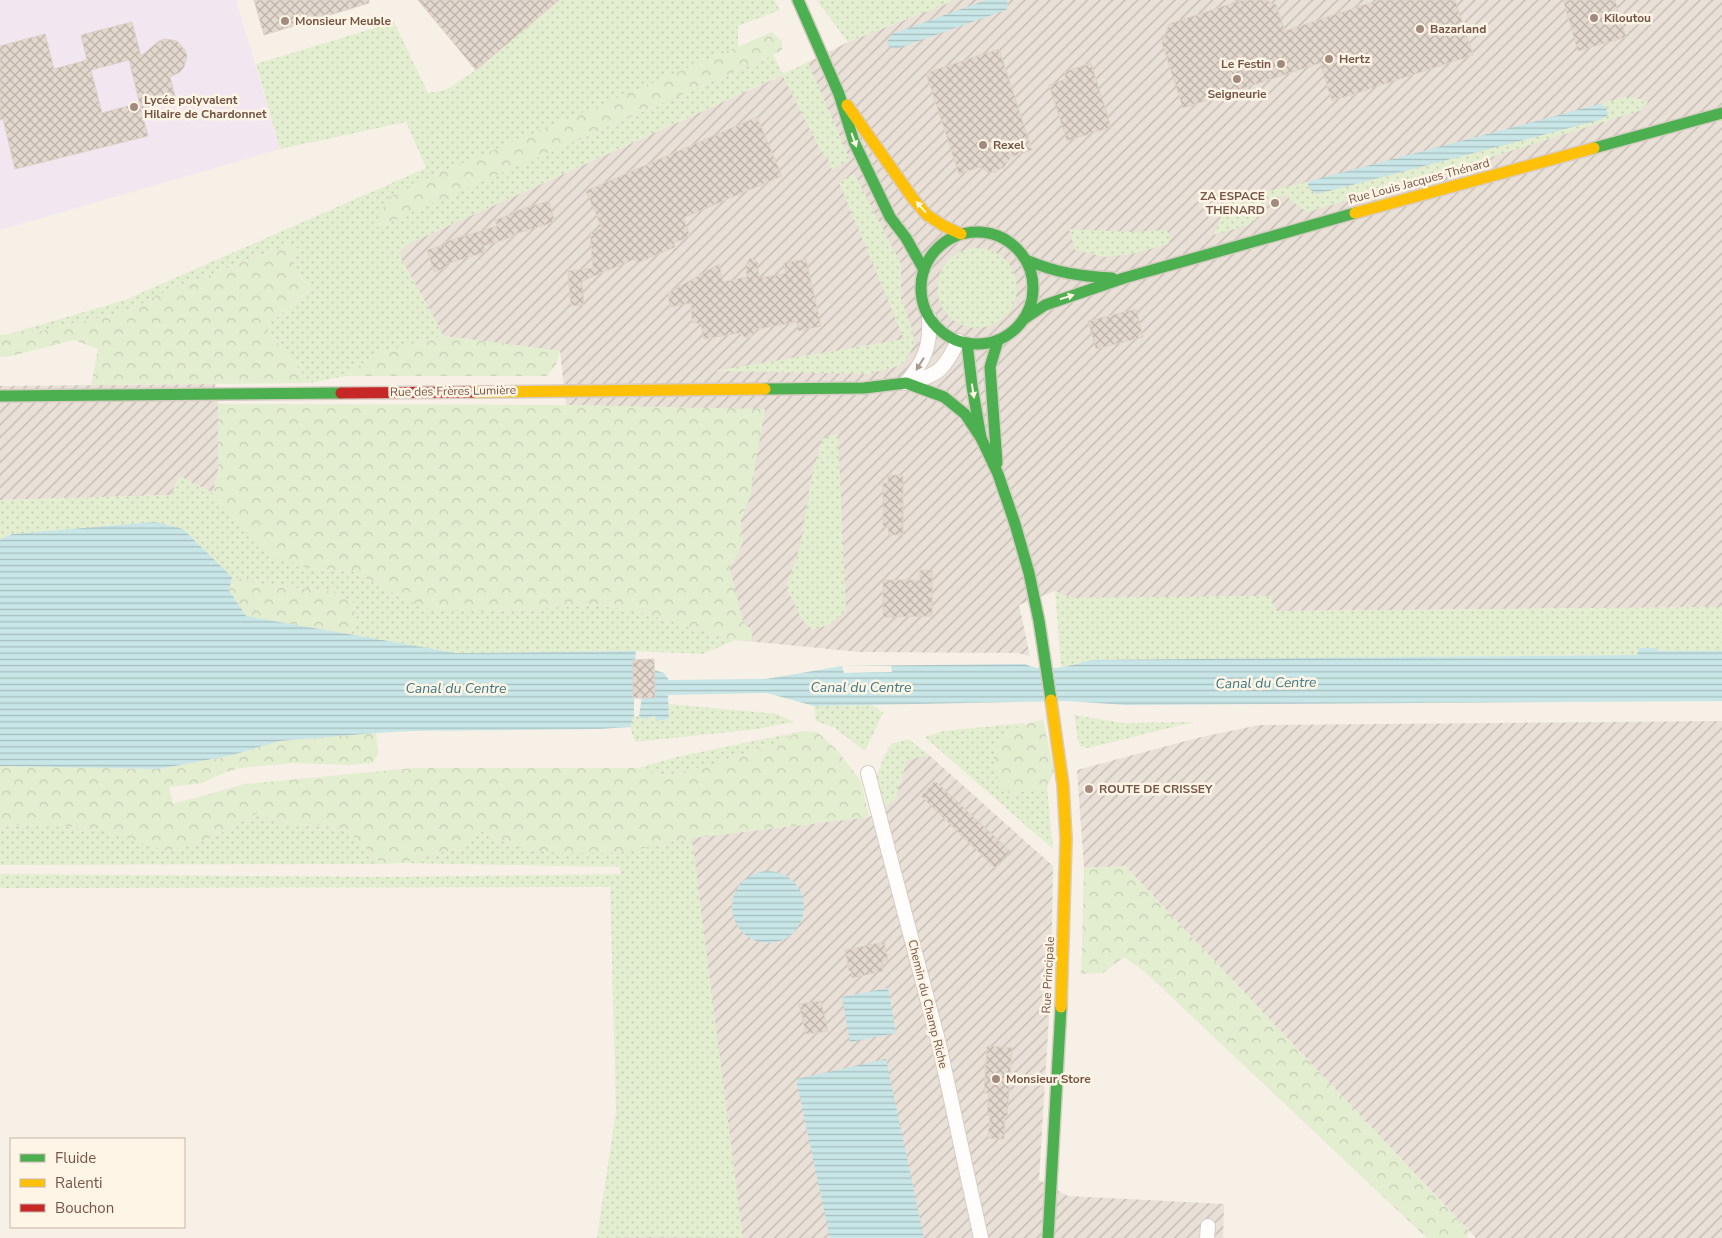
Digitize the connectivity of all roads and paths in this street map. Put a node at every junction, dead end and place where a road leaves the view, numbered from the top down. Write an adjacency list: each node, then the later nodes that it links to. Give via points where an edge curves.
1 (798, 0): 2 (street)
2 (839, 94): 4 (street, one-way to 2, via 927,215); 6 (street, one-way to 6, via 854,142 886,209)
3 (1722, 113): 7 (street, Rue Louis Jacques Thénard)
4 (961, 234): 5 (street, via 995,234 1008,240); 6 (street, via 938,247)
5 (1026, 260): 7 (street, Rue Louis Jacques Thénard, via 1077,276); 9 (street, via 1033,290)
6 (924, 270): 8 (street, via 921,294)
7 (1124, 278): 9 (street, Rue Louis Jacques Thénard, one-way to 7, via 1045,305)
8 (929, 318): 11 (street, via 937,328); 12 (street, one-way to 12, via 930,334 925,356)
9 (1024, 319): 10 (street)
10 (998, 340): 11 (street); 15 (street, via 990,367)
11 (963, 342): 12 (street, Rue des Frères Lumière, via 935,373); 14 (street, one-way to 14)
12 (906, 383): 13 (street, Rue des Frères Lumière, via 864,388); 14 (street, Rue des Frères Lumière, via 944,397 965,414)
13 (0, 396)
14 (981, 438): 15 (street)
15 (998, 474): 18 (street, Rue Principale, via 1015,524 1039,621 1063,785 1066,839 1064,911)
16 (868, 773): 17 (street, Chemin du Champ Riche, via 939,1044)
17 (981, 1238)
18 (1048, 1238)

